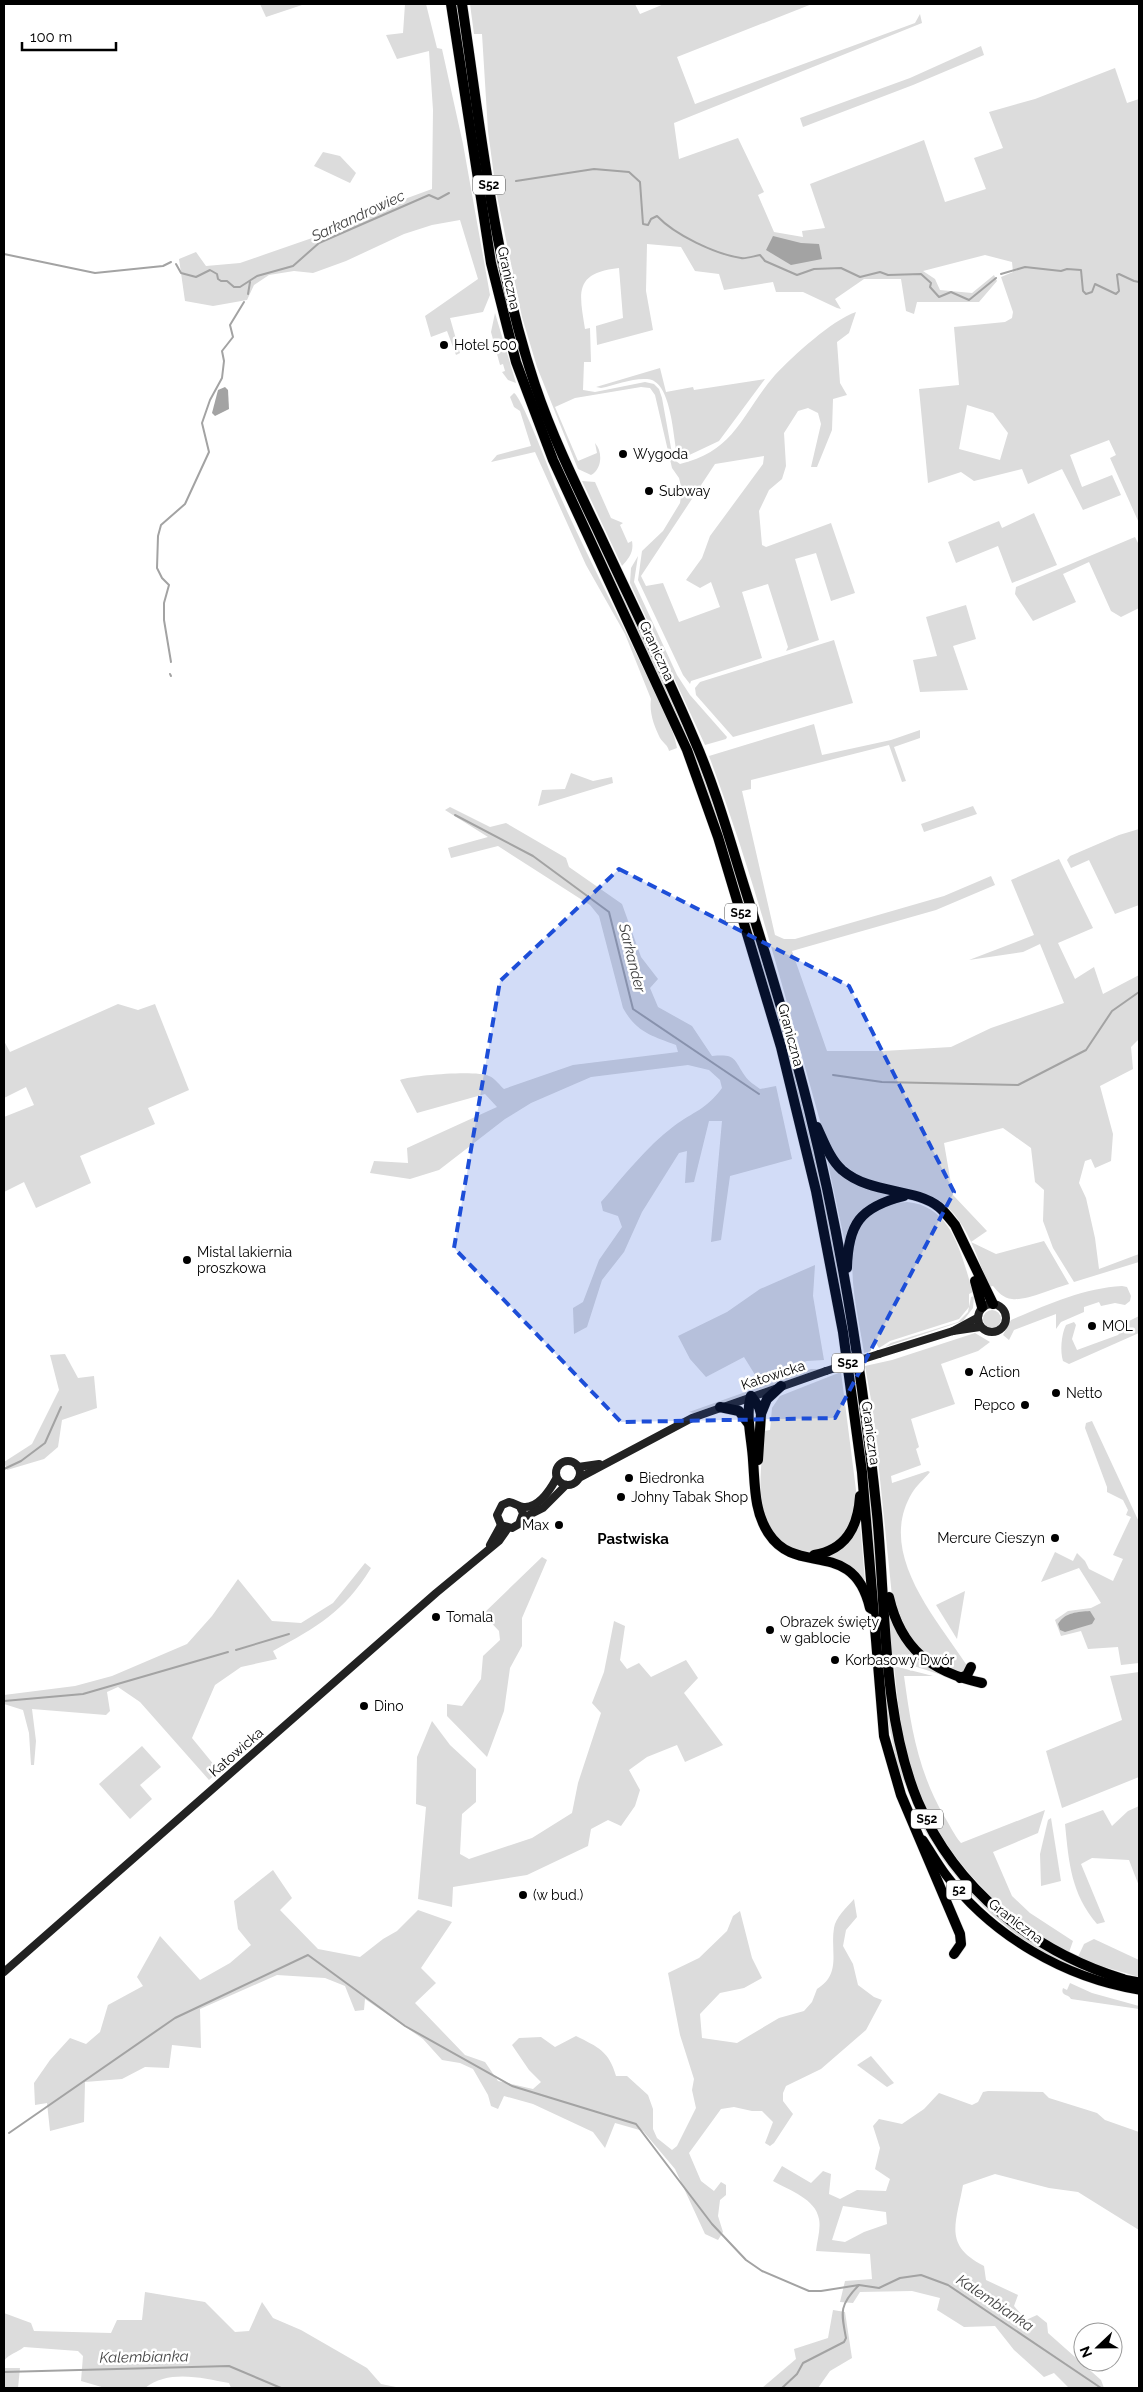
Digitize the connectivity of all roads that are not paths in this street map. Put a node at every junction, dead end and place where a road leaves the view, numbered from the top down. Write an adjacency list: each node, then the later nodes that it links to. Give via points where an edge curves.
1 (451, 4): 18 (highway, Graniczna / S52, via 491,263 516,362 552,460 687,750 718,837 769,1003 829,1254)
2 (462, 4): 3 (highway, Graniczna / S52, via 502,261 523,348 567,464 705,765 768,960)
3 (809, 1113): 4 (highway, via 841,1169 865,1184); 6 (highway, Graniczna / S52)
4 (908, 1195): 5 (highway, via 938,1206 947,1215 955,1224); 6 (highway, via 877,1204 856,1224 847,1243)
5 (970, 1258): 7 (highway); 8 (highway)
6 (846, 1289): 27 (highway, Graniczna / S52, via 867,1424)
7 (993, 1304): 8 (main road); 9 (main road, via 1004,1310 1005,1323 996,1332 987,1332)
8 (979, 1313): 9 (main road); 10 (main road, Katowicka)
9 (980, 1327): 10 (main road, Katowicka)
10 (953, 1331): 11 (main road, Katowicka, bridge)
11 (781, 1386): 12 (main road, Katowicka); 14 (highway, via 767,1399)
12 (751, 1396): 13 (main road, Katowicka); 14 (highway); 15 (highway, via 748,1403)
13 (720, 1407): 15 (highway, via 741,1412); 16 (main road, Katowicka, via 666,1430)
14 (761, 1414): 21 (highway)
15 (751, 1428): 21 (highway)
16 (608, 1461): 17 (main road, Katowicka); 20 (main road, Katowicka)
17 (578, 1467): 19 (main road, via 571,1461 563,1461 557,1466); 20 (main road)
18 (862, 1472): 26 (highway, via 860,1508 848,1537 831,1550); 28 (highway, Graniczna / S52)
19 (556, 1478): 22 (main road); 23 (main road, Katowicka, via 538,1502)
20 (579, 1478): 22 (main road, via 574,1484)
21 (755, 1484): 26 (highway, via 760,1515 769,1535 783,1549)
22 (566, 1485): 24 (main road, Katowicka, via 543,1508)
23 (520, 1507): 24 (main road); 25 (main road, Katowicka, via 509,1502 502,1504 497,1515)
24 (522, 1518): 25 (main road, Katowicka, via 516,1526)
25 (505, 1526): 34 (main road, Katowicka, via 485,1551)
26 (806, 1557): 28 (highway, via 832,1561 855,1575 866,1593)
27 (881, 1564): 30 (highway, via 893,1616 902,1634 926,1661); 35 (highway, Graniczna / S52, via 897,1730 911,1783 928,1822 964,1875 990,1904 1014,1924 1060,1954)
28 (876, 1631): 32 (highway, Graniczna / S52, via 884,1736 896,1782)
29 (970, 1667): 30 (highway, via 967,1675)
30 (960, 1678): 31 (highway)
31 (982, 1683)
32 (918, 1832): 33 (highway, via 926,1858 960,1934 961,1944); 37 (highway, Graniczna / 52, via 958,1889 1012,1938 1049,1961 1095,1980)
33 (954, 1954)
34 (4, 1972)
35 (1123, 1979): 36 (highway, Graniczna)
36 (1139, 1982)
37 (1139, 1990)

